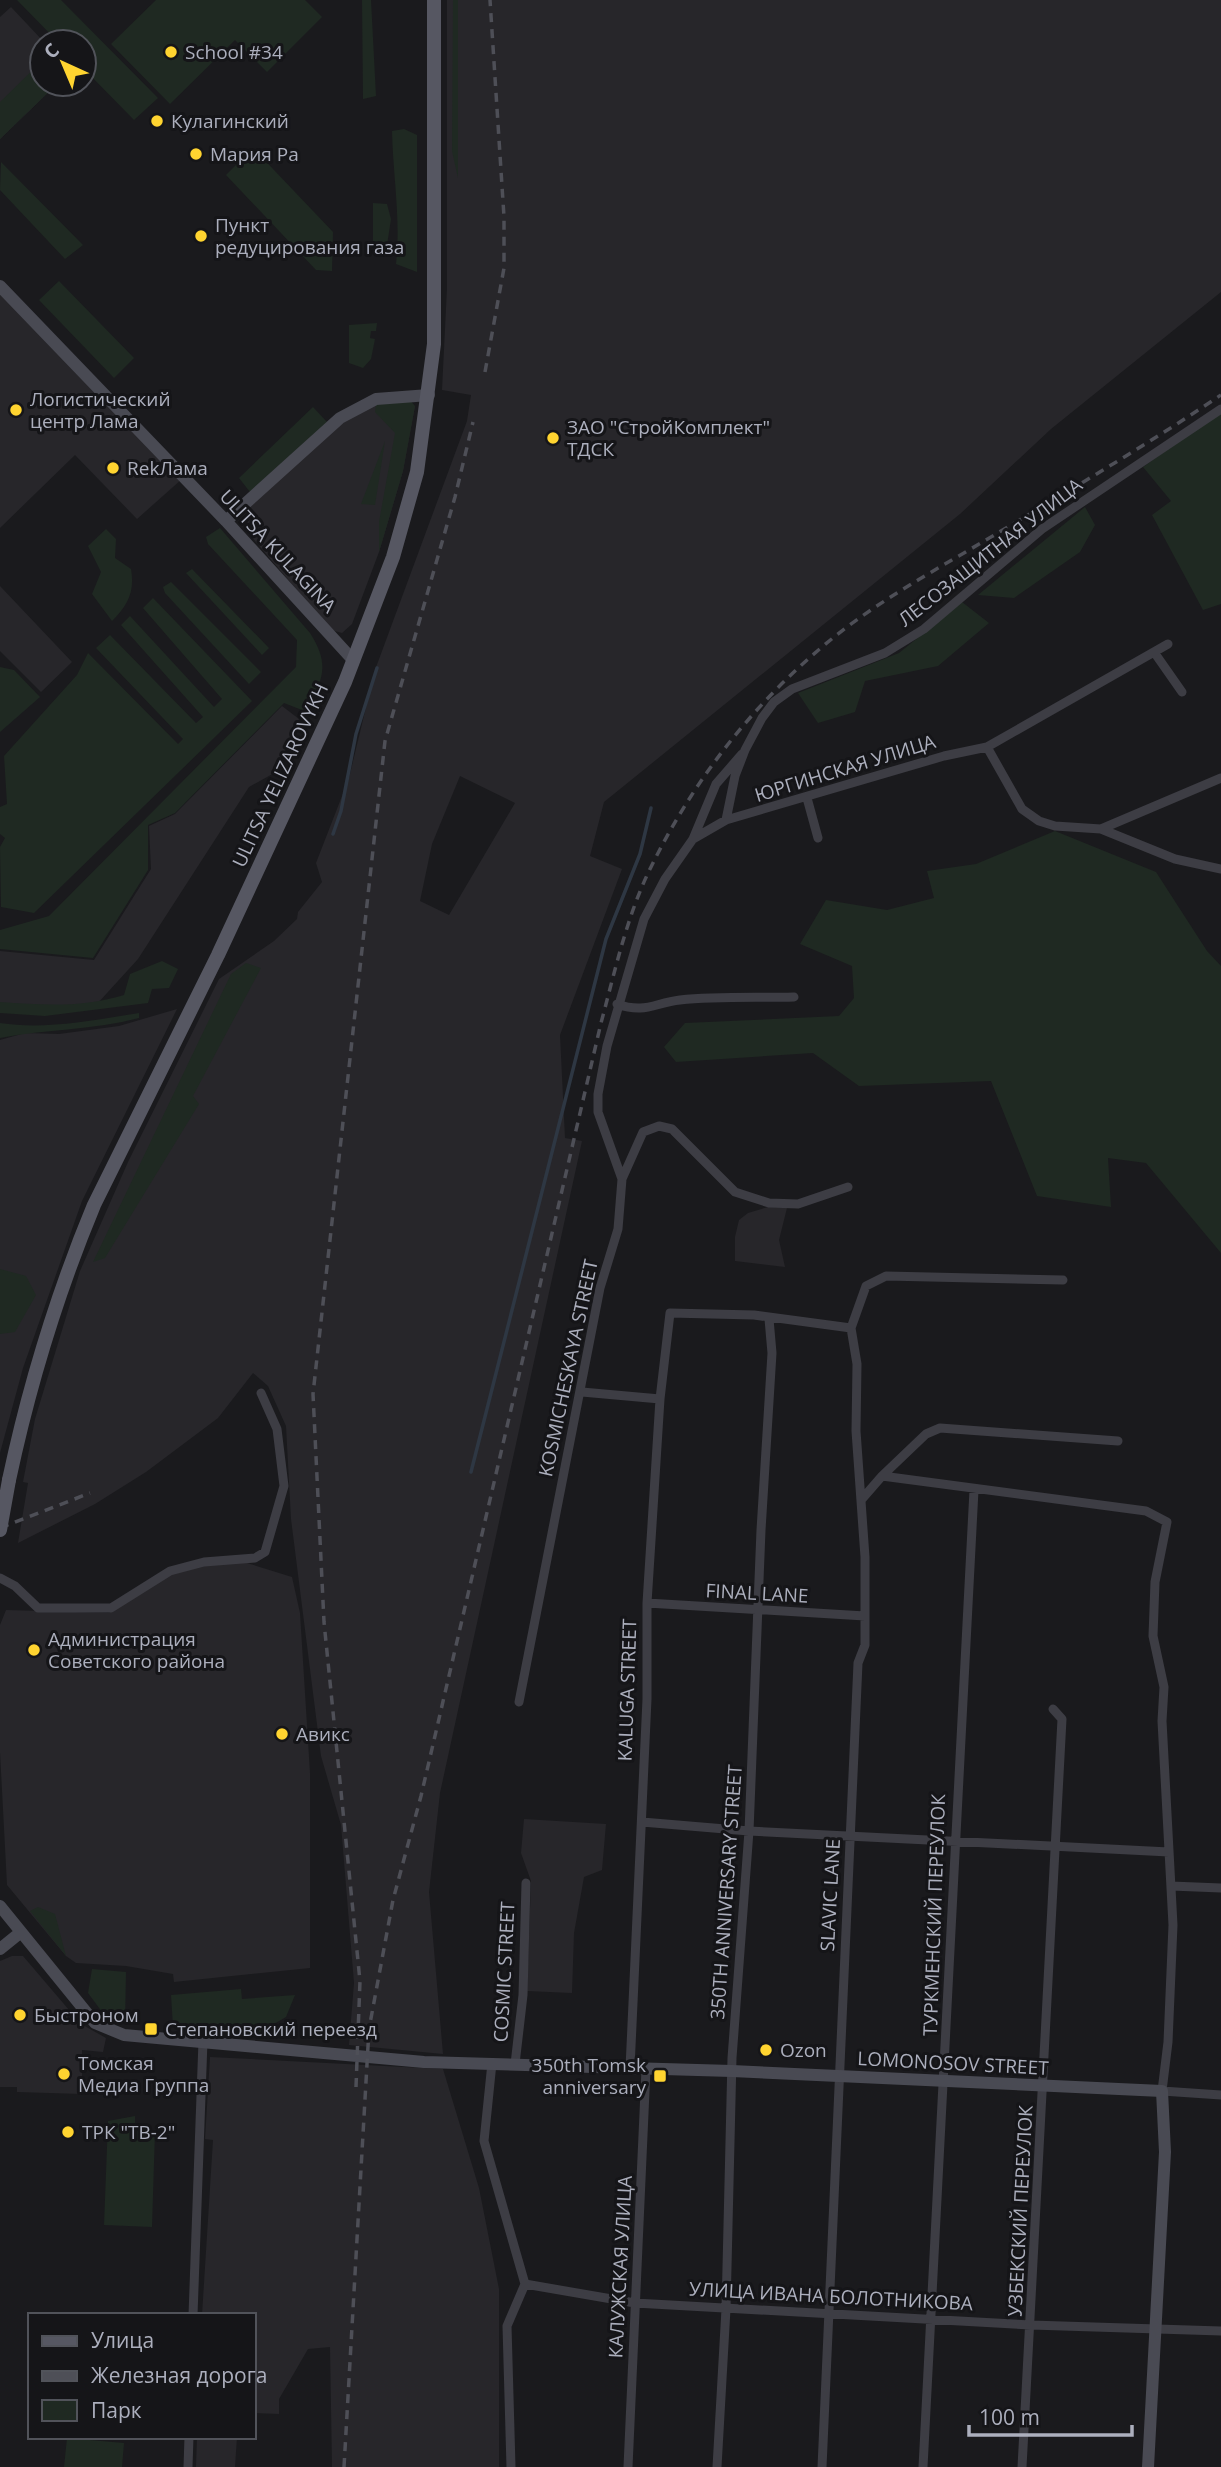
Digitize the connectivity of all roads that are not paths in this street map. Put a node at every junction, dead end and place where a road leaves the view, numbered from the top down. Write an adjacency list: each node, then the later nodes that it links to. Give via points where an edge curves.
1 (434, 0): 3 (main road, ULITSA YELIZAROVYKH, via 436,289)
2 (0, 286): 5 (street, ULITSA KULAGINA)
3 (429, 395): 5 (street, via 376,399 340,418); 8 (main road, ULITSA YELIZAROVYKH, via 417,472 393,557)
4 (1221, 409): 11 (street, ЛЕСОЗАЩИТНАЯ УЛИЦА, via 1042,529 924,629 885,653 792,689 774,702)
5 (226, 521): 8 (street, ULITSA KULAGINA)
6 (1168, 644): 7 (street, ЮРГИНСКАЯ УЛИЦА)
7 (1154, 652): 9 (street); 10 (street, ЮРГИНСКАЯ УЛИЦА)
8 (353, 660): 33 (main road, ULITSA YELIZAROVYKH, bridge, via 69,1266 23,1416)
9 (1182, 692)
10 (986, 747): 13 (street, ЮРГИНСКАЯ УЛИЦА); 15 (street, via 1029,815 1055,826)
11 (745, 750): 14 (street, ЛЕСОЗАЩИТНАЯ УЛИЦА); 17 (street, via 716,784)
12 (1221, 778): 15 (street)
13 (807, 798): 14 (street, ЮРГИНСКАЯ УЛИЦА); 16 (street)
14 (726, 821): 17 (street, ЮРГИНСКАЯ УЛИЦА)
15 (1101, 829): 18 (street, via 1175,859)
16 (818, 838)
17 (692, 839): 20 (street, ЮРГИНСКАЯ УЛИЦА, via 644,919)
18 (1221, 869)
19 (794, 997): 20 (street, via 677,1000 656,1008 631,1009)
20 (617, 1004): 21 (street, KOSMICHESKAYA STREET, via 598,1103)
21 (622, 1179): 22 (street, via 643,1132 659,1126 688,1141 735,1192 769,1203 799,1204); 26 (street, KOSMICHESKAYA STREET, via 618,1229 600,1288)
22 (848, 1187)
23 (1063, 1280): 25 (street, via 886,1276 866,1286)
24 (769, 1319): 25 (street); 28 (street, KALUGA STREET, via 670,1313); 36 (street, 350TH ANNIVERSARY STREET, via 772,1353)
25 (851, 1328): 32 (street, SLAVIC LANE, via 857,1364)
26 (582, 1392): 28 (street); 38 (street, KOSMICHESKAYA STREET)
27 (261, 1393): 34 (street, via 277,1429 284,1486 265,1552 255,1558 204,1562 170,1571 111,1608 38,1608)
28 (660, 1399): 35 (street, KALUGA STREET)
29 (1118, 1441): 30 (street, via 940,1428 926,1434)
30 (882, 1476): 31 (street); 32 (street)
31 (974, 1490): 43 (street, ТУРКМЕНСКИЙ ПЕРЕУЛОК); 45 (street, via 1146,1511 1167,1522 1154,1581 1153,1636 1164,1688)
32 (862, 1499): 37 (street, SLAVIC LANE)
33 (0, 1530)
34 (0, 1578)
35 (647, 1604): 36 (street, FINAL LANE); 40 (street, KALUGA STREET)
36 (759, 1612): 37 (street, FINAL LANE); 41 (street, 350TH ANNIVERSARY STREET)
37 (865, 1616): 42 (street, SLAVIC LANE, via 865,1645 858,1663)
38 (519, 1702)
39 (1053, 1709): 44 (street, УЗБЕКСКИЙ ПЕРЕУЛОК, via 1062,1719)
40 (642, 1822): 41 (street); 55 (street, KALUGA STREET)
41 (749, 1831): 42 (street); 57 (street, 350TH ANNIVERSARY STREET)
42 (851, 1836): 43 (street); 58 (street, SLAVIC LANE)
43 (956, 1840): 44 (street); 59 (street, ТУРКМЕНСКИЙ ПЕРЕУЛОК)
44 (1054, 1846): 45 (street); 60 (street, УЗБЕКСКИЙ ПЕРЕУЛОК)
45 (1168, 1852): 47 (street)
46 (526, 1883): 54 (street, COSMIC STREET, via 523,1994)
47 (1171, 1886): 48 (street); 61 (street, via 1168,2042)
48 (1221, 1888)
49 (0, 1906): 50 (street, LOMONOSOV STREET)
50 (21, 1932): 51 (street); 52 (street, LOMONOSOV STREET, via 95,2023 124,2035)
51 (0, 1949)
52 (203, 2041): 53 (street, LOMONOSOV STREET, via 335,2055); 66 (street)
53 (492, 2063): 54 (street, LOMONOSOV STREET); 63 (street, via 484,2141)
54 (515, 2064): 55 (street, LOMONOSOV STREET)
55 (630, 2068): 56 (street, LOMONOSOV STREET)
56 (646, 2068): 57 (street, LOMONOSOV STREET); 64 (street, КАЛУЖСКАЯ УЛИЦА)
57 (732, 2071): 58 (street, LOMONOSOV STREET); 65 (street, 350TH ANNIVERSARY STREET)
58 (838, 2077): 59 (street, LOMONOSOV STREET); 67 (street, SLAVIC LANE)
59 (945, 2082): 60 (street, LOMONOSOV STREET); 68 (street, ТУРКМЕНСКИЙ ПЕРЕУЛОК)
60 (1045, 2087): 61 (street, LOMONOSOV STREET); 69 (street, УЗБЕКСКИЙ ПЕРЕУЛОК)
61 (1161, 2091): 62 (street, LOMONOSOV STREET); 70 (street, via 1165,2152)
62 (1221, 2095)
63 (525, 2284): 64 (street, УЛИЦА ИВАНА БОЛОТНИКОВА); 74 (street, via 507,2326)
64 (635, 2303): 65 (street, УЛИЦА ИВАНА БОЛОТНИКОВА); 75 (street, КАЛУЖСКАЯ УЛИЦА)
65 (726, 2309): 67 (street, УЛИЦА ИВАНА БОЛОТНИКОВА); 76 (street, 350TH ANNIVERSARY STREET)
66 (193, 2313)
67 (829, 2313): 68 (street, УЛИЦА ИВАНА БОЛОТНИКОВА); 77 (street, SLAVIC LANE)
68 (930, 2317): 69 (street, УЛИЦА ИВАНА БОЛОТНИКОВА); 78 (street, ТУРКМЕНСКИЙ ПЕРЕУЛОК)
69 (1031, 2325): 70 (street, УЛИЦА ИВАНА БОЛОТНИКОВА); 79 (street, УЗБЕКСКИЙ ПЕРЕУЛОК)
70 (1154, 2328): 71 (street, УЛИЦА ИВАНА БОЛОТНИКОВА); 80 (street)
71 (1221, 2331)
72 (189, 2439): 73 (street)
73 (188, 2467)
74 (511, 2467)
75 (628, 2467)
76 (717, 2467)
77 (822, 2467)
78 (923, 2467)
79 (1022, 2467)
80 (1148, 2467)

